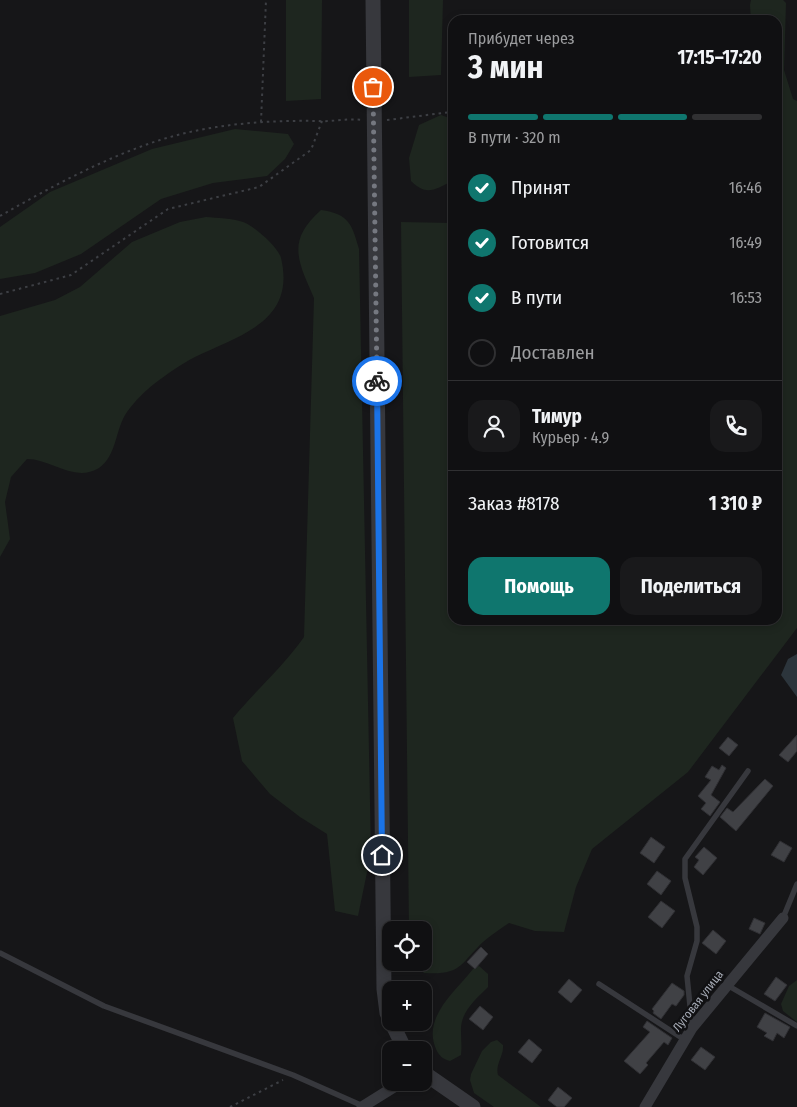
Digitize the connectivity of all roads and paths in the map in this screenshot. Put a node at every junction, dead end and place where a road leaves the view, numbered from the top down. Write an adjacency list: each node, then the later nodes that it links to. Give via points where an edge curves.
1 (266, 0): 6 (path)
2 (373, 0): 5 (street)
3 (448, 112): 5 (path)
4 (322, 121): 5 (path, via 351,118); 6 (path); 8 (path, via 311,150 259,187 168,208 71,275)
5 (373, 121): 18 (street, via 384,989 388,1013)
6 (262, 122): 7 (path, via 162,139 122,154)
7 (0, 216)
8 (0, 294)
9 (748, 771): 16 (lane, via 685,859 685,878 697,927 697,941 687,976)
10 (797, 884): 11 (lane)
11 (782, 918): 14 (street, Луговая улица)
12 (0, 953): 19 (lane, via 104,1006)
13 (599, 984): 17 (lane)
14 (728, 985): 15 (lane); 16 (street, Луговая улица)
15 (797, 1026)
16 (692, 1028): 17 (street, Луговая улица)
17 (685, 1040): 25 (street, Луговая улица)
18 (401, 1041)
19 (293, 1075): 22 (path); 23 (lane)
20 (432, 1079): 24 (street)
21 (388, 1091): 23 (street)
22 (230, 1107)
23 (362, 1107)
24 (472, 1107)
25 (645, 1107)

